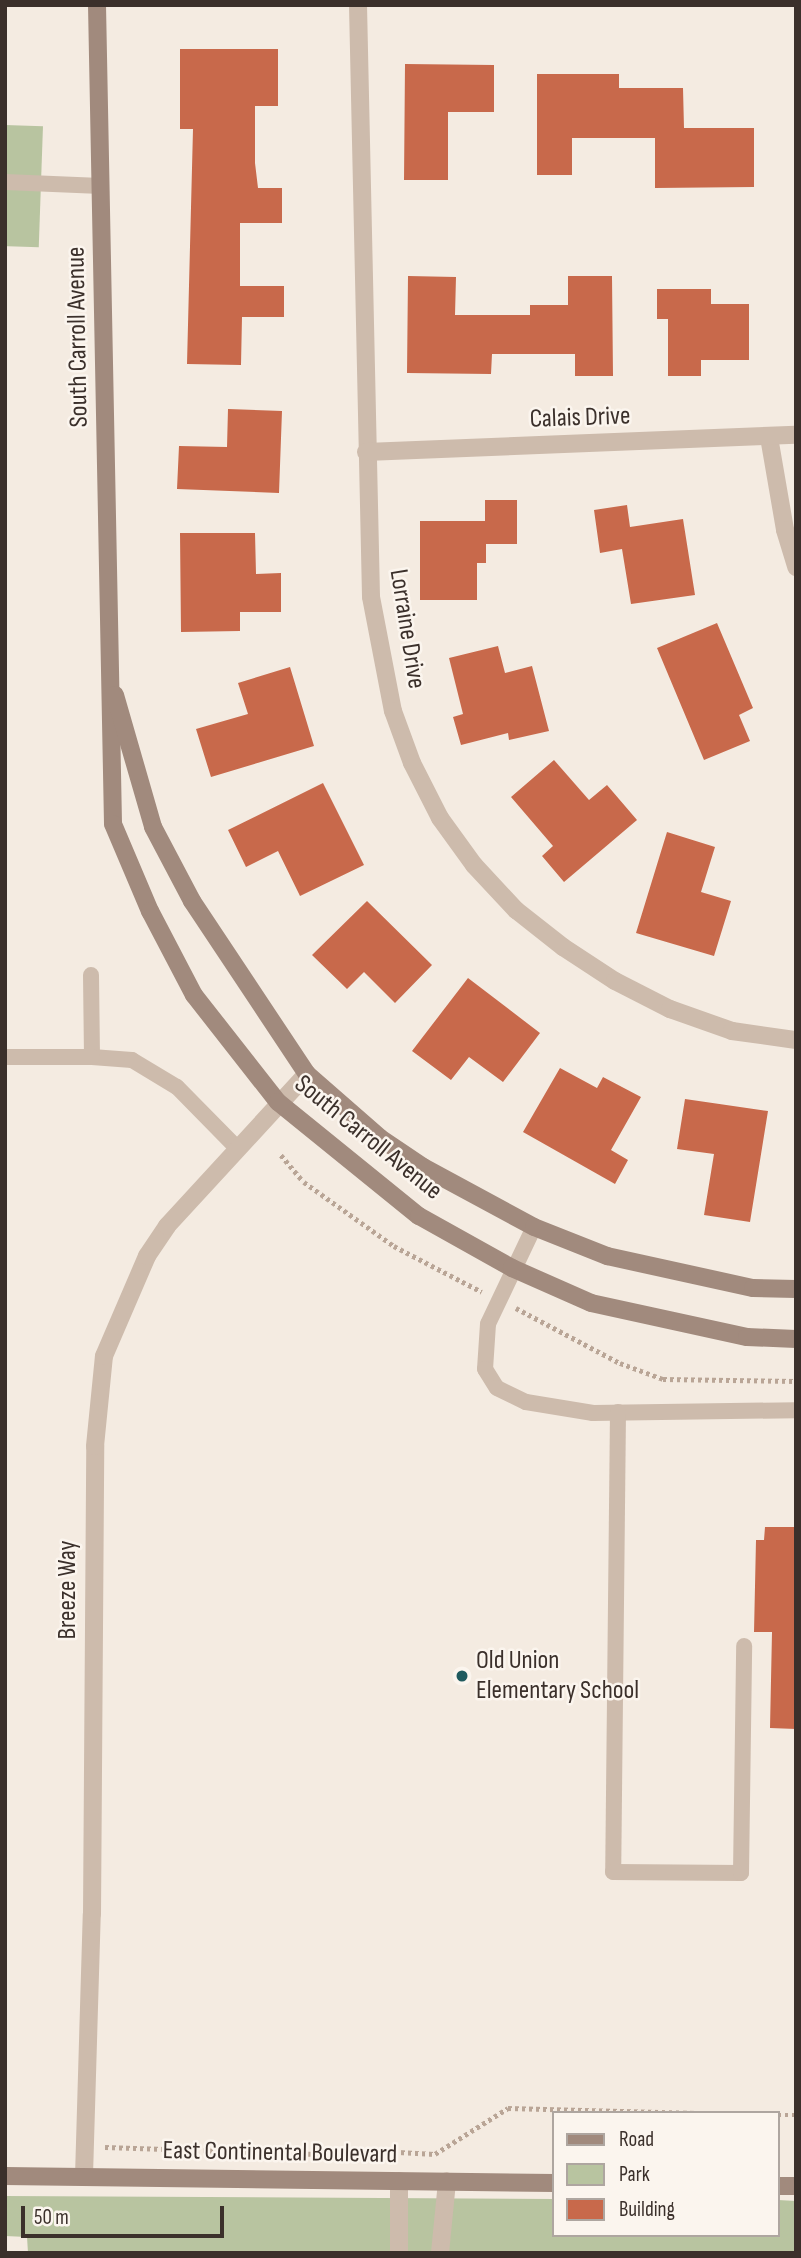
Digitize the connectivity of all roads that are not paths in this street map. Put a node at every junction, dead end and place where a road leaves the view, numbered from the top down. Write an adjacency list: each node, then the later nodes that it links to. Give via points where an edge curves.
1 (97, 5): 4 (main road, South Carroll Avenue)
2 (358, 5): 7 (street, Lorraine Drive)
3 (5, 182): 4 (lane)
4 (100, 186): 9 (main road, South Carroll Avenue)
5 (796, 435): 6 (street, Calais Drive)
6 (769, 437): 7 (street, Calais Drive); 8 (street)
7 (366, 452): 11 (street, Lorraine Drive, via 371,597 393,710 440,818 474,866 516,910 615,981 670,1009 732,1031)
8 (796, 567)
9 (107, 668): 14 (main road, South Carroll Avenue, via 153,827 218,944); 15 (main road, South Carroll Avenue, via 113,824 149,911 194,995)
10 (91, 975): 13 (lane)
11 (796, 1040)
12 (5, 1057): 13 (lane)
13 (92, 1057): 16 (lane, via 132,1060 177,1087)
14 (307, 1074): 15 (street, Breeze Way); 17 (main road, South Carroll Avenue, via 380,1138 423,1167)
15 (278, 1102): 16 (street, Breeze Way); 18 (main road, South Carroll Avenue, via 419,1216)
16 (236, 1147): 25 (street, Breeze Way, via 192,1195 147,1256 104,1356 95,1446 92,1914)
17 (534, 1227): 18 (lane); 19 (main road, South Carroll Avenue, via 607,1256 673,1273 753,1287)
18 (512, 1268): 20 (main road, South Carroll Avenue, via 591,1303 662,1321 747,1337); 22 (lane, via 488,1324 485,1369 497,1388 526,1402 593,1413)
19 (796, 1289)
20 (796, 1339)
21 (796, 1410): 22 (lane)
22 (618, 1412): 23 (lane, via 613,1872 741,1873)
23 (744, 1646)
24 (5, 2176): 25 (main road, East Continental Boulevard)
25 (84, 2176): 26 (main road, East Continental Boulevard)
26 (400, 2181): 27 (main road, East Continental Boulevard); 29 (street)
27 (447, 2181): 28 (main road, East Continental Boulevard); 30 (street)
28 (552, 2183)
29 (399, 2253)
30 (440, 2253)

